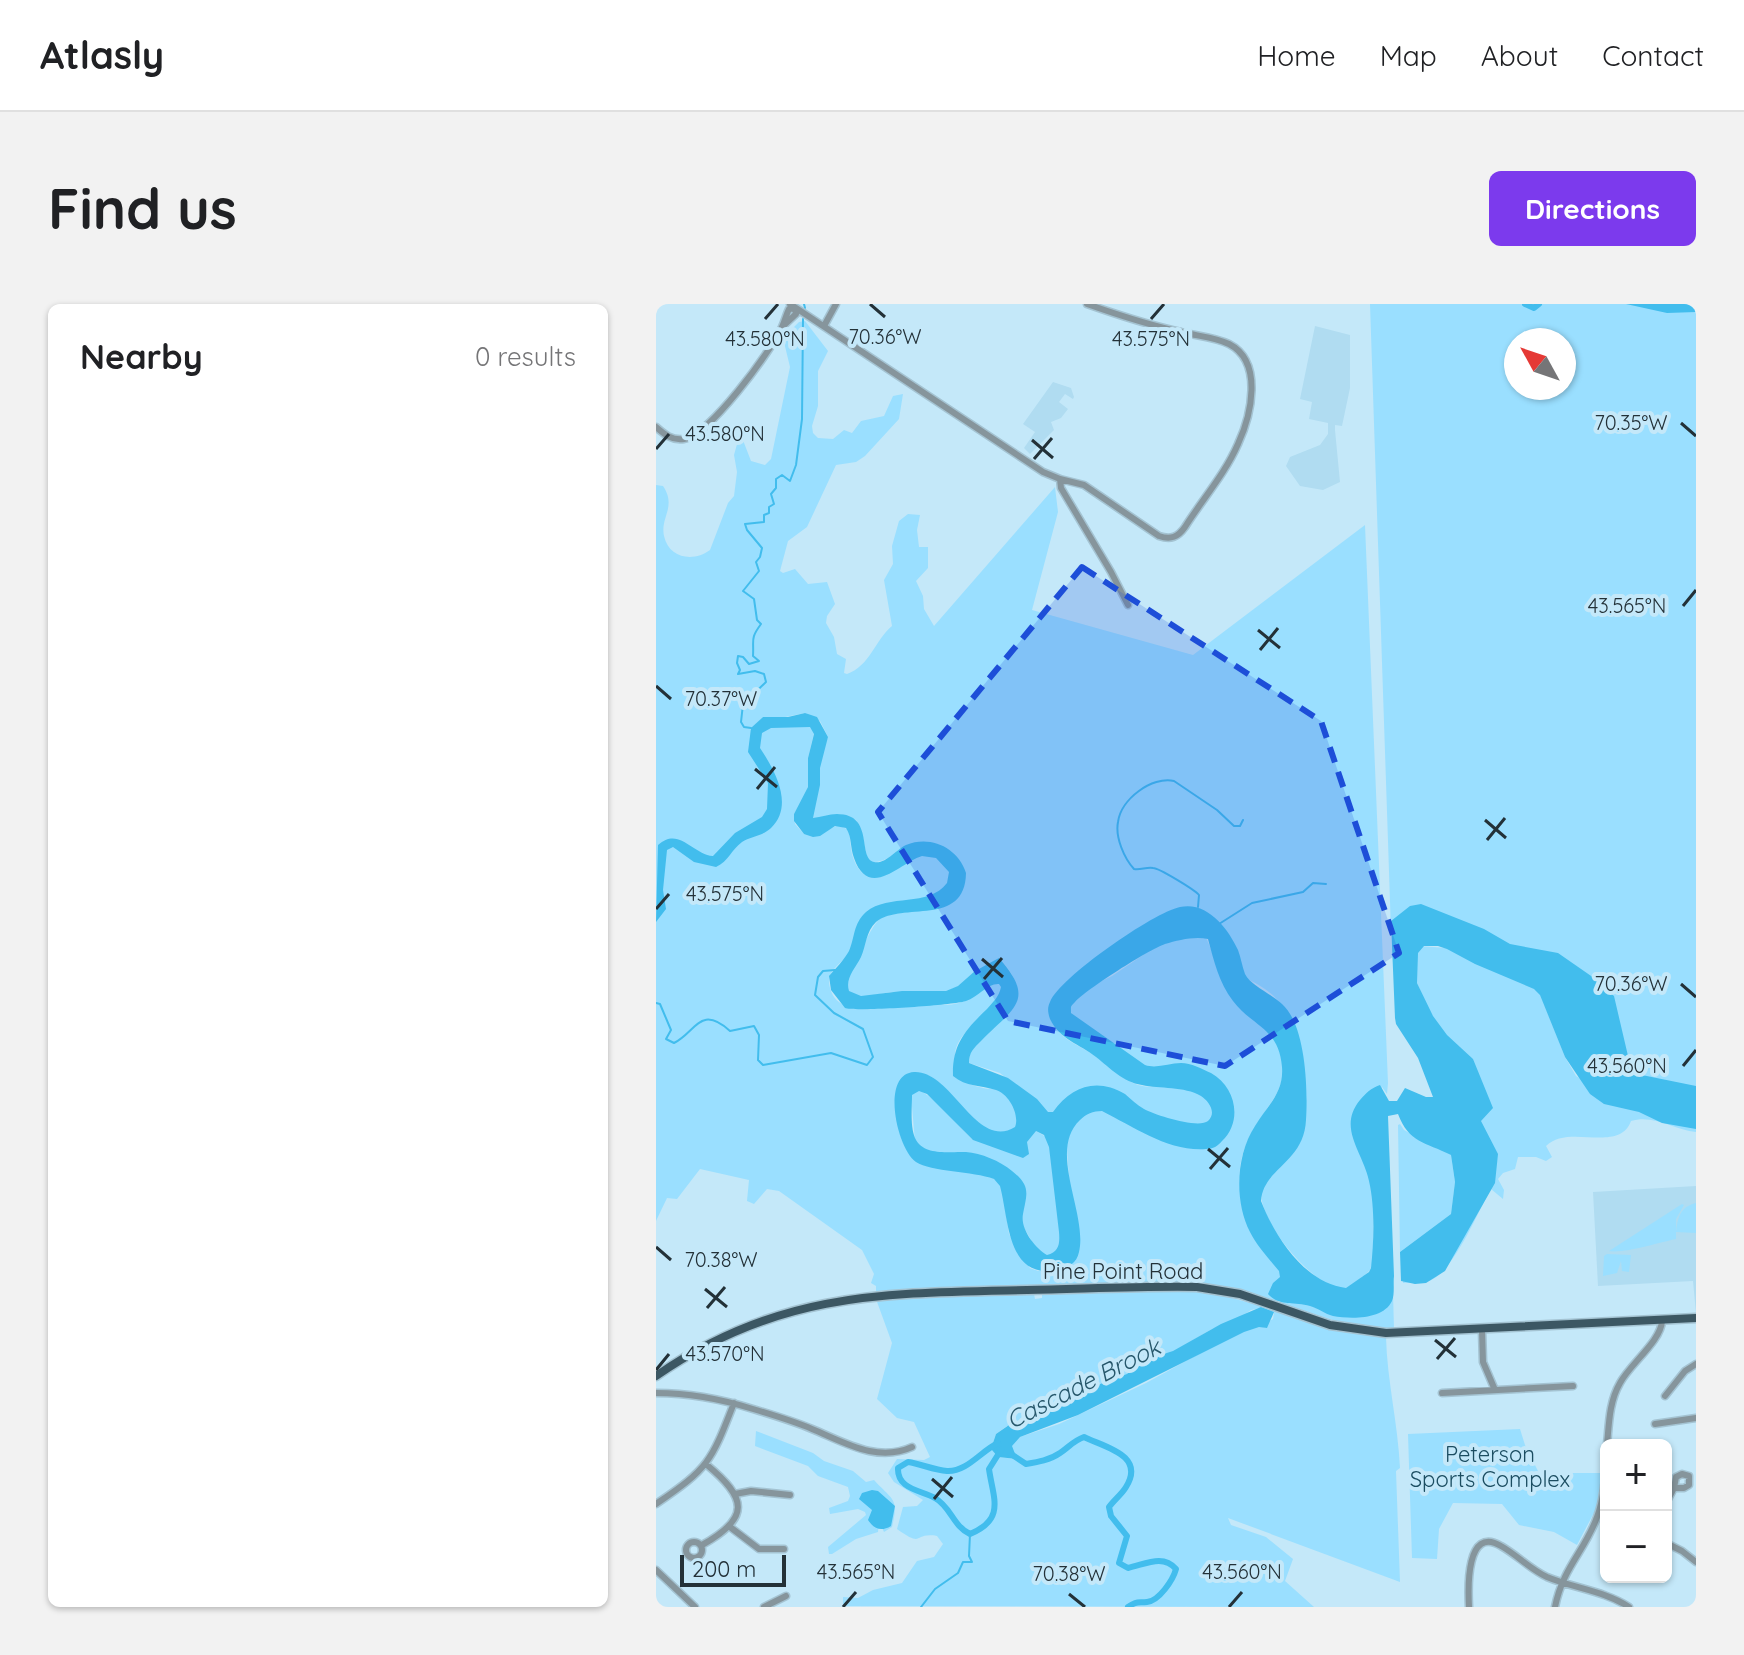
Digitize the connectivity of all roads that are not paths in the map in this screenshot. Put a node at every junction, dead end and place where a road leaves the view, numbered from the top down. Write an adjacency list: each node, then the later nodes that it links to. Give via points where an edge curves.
1 (836, 304): 4 (street)
2 (1087, 304): 6 (street, via 1227,342 1248,362 1251,392 1237,448 1175,537 1159,536 1084,485)
3 (792, 306): 4 (street); 5 (street, via 742,386 699,433 675,439)
4 (824, 326): 6 (street)
5 (656, 427)
6 (1060, 479): 7 (street)
7 (1128, 605)
8 (1696, 1318): 9 (main road, Pine Point Road)
9 (1662, 1321): 10 (main road, Pine Point Road); 21 (street, via 1659,1333 1617,1389)
10 (1482, 1330): 12 (main road, Pine Point Road, via 1398,1334 1330,1325 1240,1294 1197,1287 898,1293 818,1304 762,1321); 14 (street, via 1483,1362)
11 (1696, 1364): 17 (street)
12 (657, 1374)
13 (1573, 1386): 14 (street)
14 (1495, 1390): 16 (street)
15 (656, 1393): 18 (street)
16 (1442, 1393)
17 (1665, 1396)
18 (734, 1403): 22 (street, via 865,1451); 23 (street)
19 (1696, 1418): 20 (street)
20 (1655, 1424)
21 (1608, 1439)
22 (912, 1447)
23 (707, 1465): 26 (street); 28 (street)
24 (1674, 1488): 25 (street)
25 (1672, 1492)
26 (735, 1494): 27 (street); 30 (street, via 737,1509)
27 (790, 1495)
28 (656, 1504)
29 (1600, 1518): 36 (street)
30 (730, 1527): 31 (street); 33 (street, via 756,1547 776,1554)
31 (702, 1545)
32 (1672, 1546): 34 (street)
33 (784, 1549)
34 (1696, 1562)
35 (656, 1570): 38 (street)
36 (1561, 1582): 40 (street, via 1496,1543 1485,1542 1473,1552); 41 (street); 42 (street)
37 (786, 1596): 39 (street)
38 (695, 1607)
39 (764, 1607)
40 (1469, 1607)
41 (1555, 1607)
42 (1629, 1607)

